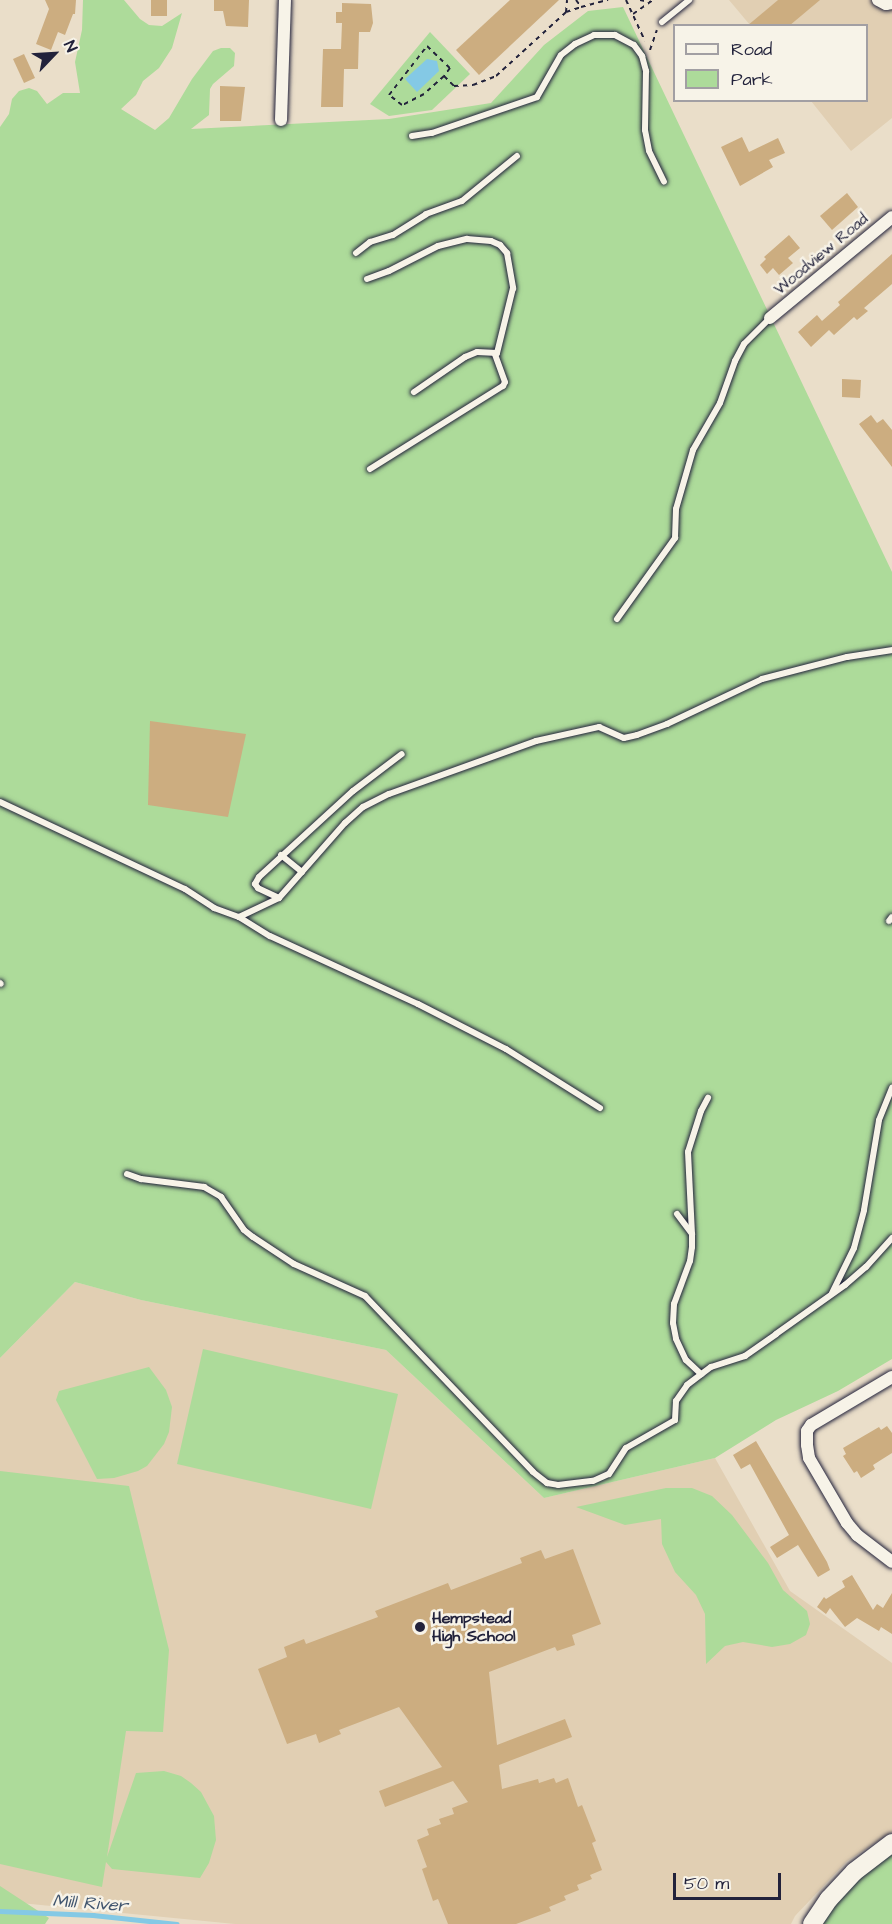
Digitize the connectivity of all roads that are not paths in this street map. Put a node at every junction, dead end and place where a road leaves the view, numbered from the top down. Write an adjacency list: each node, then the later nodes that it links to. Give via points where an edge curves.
1 (285, 0): 6 (street)
2 (689, 0): 5 (lane)
3 (878, 0): 4 (street)
4 (892, 3)
5 (662, 22)
6 (281, 120)
7 (412, 136): 9 (lane, via 432,133 537,97 561,55 594,35 615,35 634,45 642,56 646,71 645,130 649,151)
8 (517, 156): 11 (lane, via 462,201 426,214)
9 (664, 182)
10 (892, 217): 13 (street, Woodview Road)
11 (356, 253)
12 (367, 279): 14 (lane, via 451,242 481,239 500,245 510,262 513,288)
13 (770, 318): 17 (lane, via 744,344 720,403 693,450 676,509 675,537)
14 (495, 354): 15 (lane, via 487,351 471,355); 16 (lane, via 503,386)
15 (414, 392)
16 (370, 469)
17 (617, 619)
18 (892, 650): 22 (lane, via 762,679 637,735 624,738 599,727 536,741 407,787 363,807)
19 (402, 754): 21 (lane)
20 (0, 802): 24 (lane)
21 (281, 855): 22 (lane); 23 (lane, via 255,884)
22 (302, 872): 23 (lane)
23 (279, 898): 24 (lane)
24 (239, 917): 27 (lane, via 270,936 506,1049)
25 (892, 1088): 32 (lane, via 879,1119 854,1248)
26 (708, 1098): 30 (lane, via 688,1152)
27 (600, 1108)
28 (127, 1174): 33 (lane, via 214,1191 253,1237 294,1264 365,1296 499,1438 547,1483 574,1485 609,1474 626,1448 675,1420 676,1401)
29 (677, 1214): 30 (lane)
30 (692, 1234): 33 (lane, via 690,1261 674,1304 673,1323 686,1360)
31 (892, 1238): 32 (lane, via 866,1267)
32 (832, 1294): 33 (lane, via 745,1356)
33 (701, 1374)
34 (892, 1377): 35 (street, via 807,1431 809,1458 825,1488 857,1535)
35 (892, 1562)
36 (892, 1843): 37 (street, via 854,1872)
37 (812, 1924)

